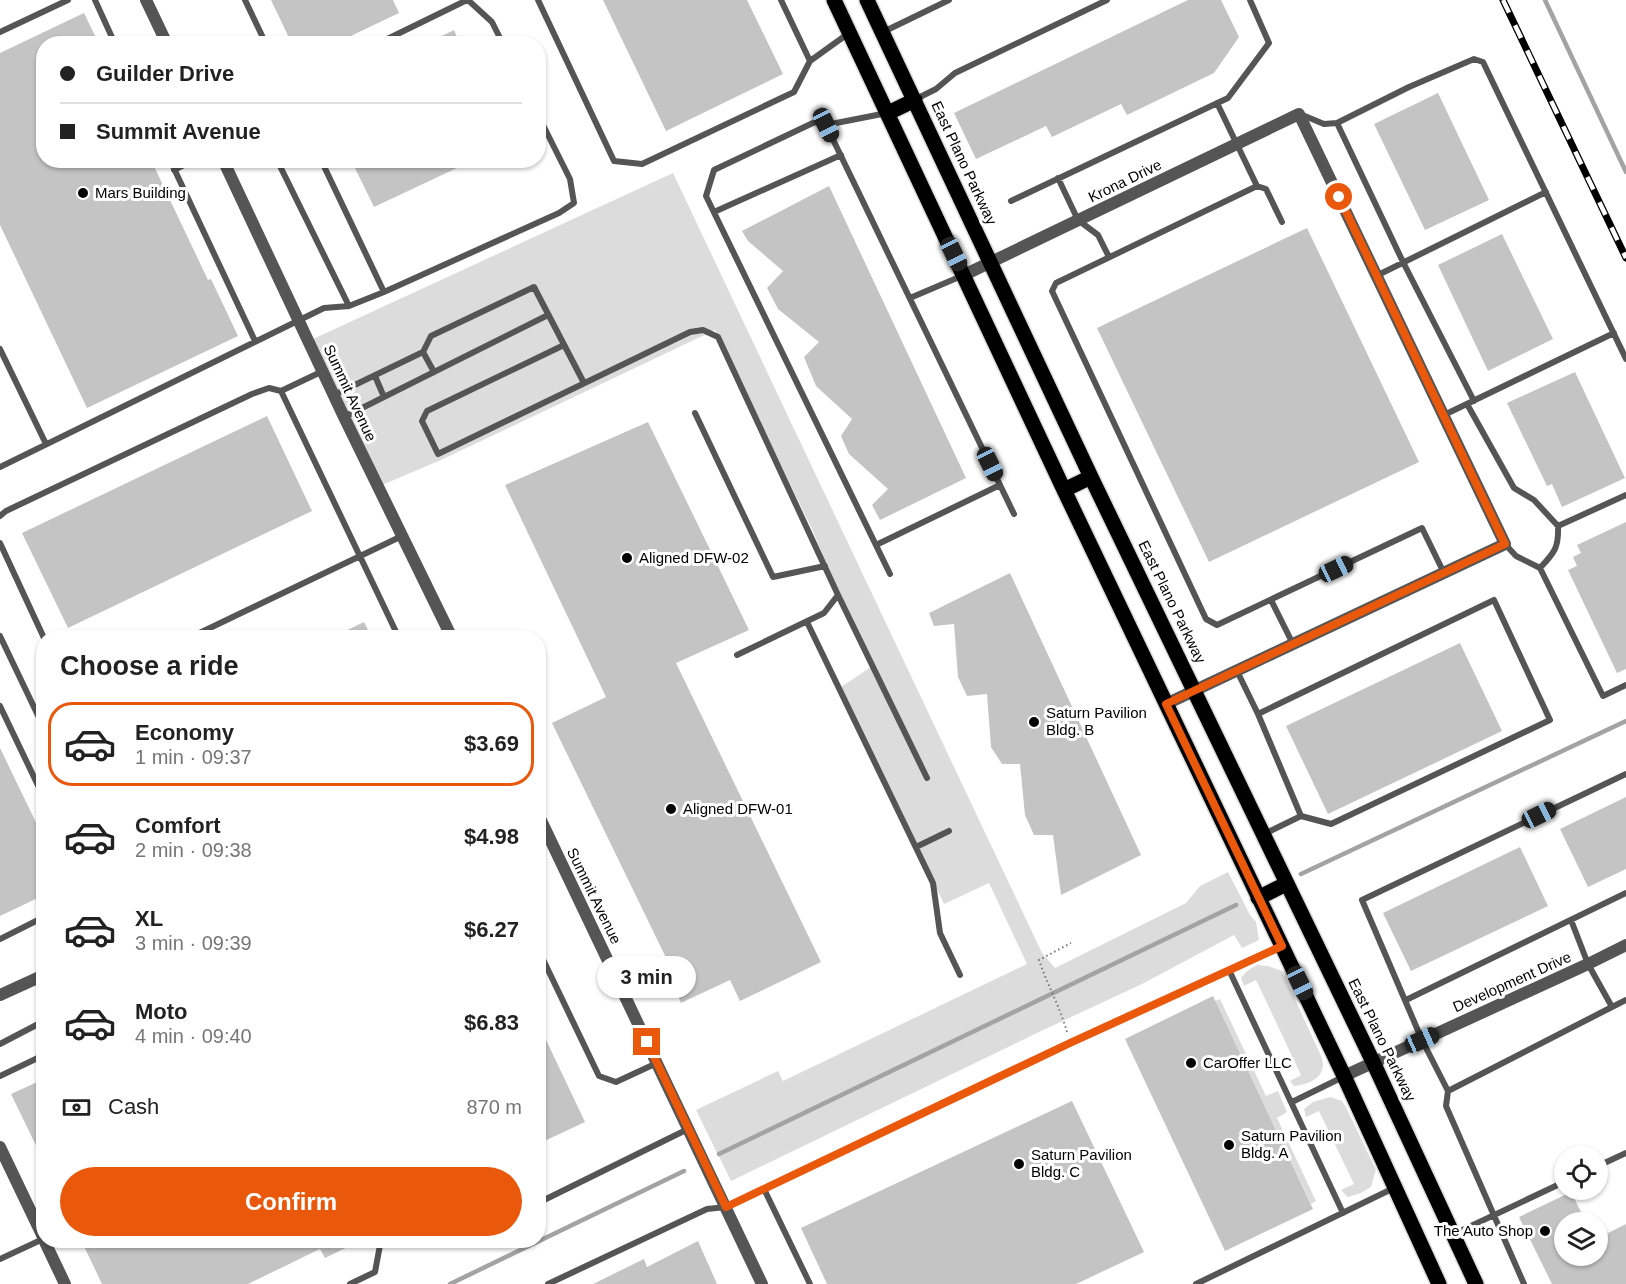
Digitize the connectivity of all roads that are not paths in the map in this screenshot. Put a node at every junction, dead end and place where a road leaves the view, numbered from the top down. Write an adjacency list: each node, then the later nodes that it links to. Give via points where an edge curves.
1 (68, 0): 13 (lane)
2 (95, 0): 16 (lane)
3 (146, 0): 17 (street)
4 (245, 0): 18 (lane)
5 (467, 0): 19 (lane); 20 (lane, via 492,22)
6 (538, 0): 21 (lane, via 614,161 642,164 794,92)
7 (781, 0): 21 (lane)
8 (834, 0): 14 (main road)
9 (867, 0): 15 (main road, East Plano Parkway)
10 (1107, 0): 22 (lane, via 955,73)
11 (1250, 0): 23 (lane, via 1269,43 1228,98)
12 (944, 1): 15 (lane)
13 (0, 32)
14 (850, 32): 21 (lane); 24 (main road)
15 (882, 32): 22 (main road, East Plano Parkway)
16 (111, 36)
17 (163, 36)
18 (262, 36)
19 (393, 36)
20 (499, 36)
21 (810, 61)
22 (915, 100): 24 (main road); 44 (main road, East Plano Parkway)
23 (1217, 103): 29 (lane); 36 (lane)
24 (888, 113): 27 (lane); 46 (main road)
25 (1299, 114): 26 (lane, via 1324,124); 29 (street, Krona Drive); 47 (street)
26 (1337, 123): 38 (lane, via 1474,59 1484,62); 45 (lane)
27 (826, 125): 30 (lane); 40 (lane, via 815,122 714,170 706,196)
28 (546, 131): 48 (lane, via 570,179 574,203)
29 (1236, 144): 37 (lane); 41 (street, Krona Drive)
30 (841, 155): 40 (lane); 49 (lane)
31 (178, 168): 35 (lane)
32 (227, 168): 52 (street, Summit Avenue)
33 (281, 168): 50 (lane)
34 (325, 168): 48 (lane)
35 (174, 170): 54 (lane)
36 (1058, 178): 39 (lane); 41 (lane)
37 (1257, 186): 42 (lane, via 1266,189); 43 (lane)
38 (1546, 192): 45 (lane); 53 (lane)
39 (1011, 201)
40 (714, 212): 83 (lane)
41 (1078, 220): 43 (lane, via 1098,235); 44 (street, Krona Drive)
42 (1282, 222)
43 (1109, 257): 90 (lane, via 1056,283 1052,291 1206,619 1217,625)
44 (991, 262): 46 (street, Krona Drive); 73 (main road, East Plano Parkway)
45 (1403, 262): 47 (lane); 66 (lane)
46 (964, 274): 49 (lane); 75 (main road)
47 (1376, 276): 69 (street)
48 (384, 292): 50 (lane)
49 (910, 298): 74 (lane)
50 (349, 306): 52 (lane, via 324,308)
51 (548, 315): 55 (lane); 57 (lane, via 534,287 431,336); 60 (lane)
52 (299, 320): 54 (lane); 59 (street, Summit Avenue)
53 (1614, 333): 58 (lane); 66 (lane)
54 (255, 341): 71 (lane)
55 (564, 345): 62 (lane); 62 (lane, via 427,411 422,421 438,454)
56 (0, 349): 71 (lane)
57 (423, 352): 60 (lane); 61 (lane)
58 (1626, 359)
59 (322, 371): 63 (lane); 64 (street, Summit Avenue)
60 (434, 372): 65 (lane)
61 (375, 376): 64 (lane); 65 (lane)
62 (584, 383): 85 (lane, via 690,332 704,330 718,337)
63 (281, 391): 78 (lane, via 269,388 252,394); 84 (lane)
64 (334, 396): 70 (street, Summit Avenue)
65 (384, 397): 70 (lane)
66 (1474, 400): 67 (lane)
67 (1467, 404): 69 (lane); 79 (lane, via 1514,488 1534,501)
68 (695, 413): 85 (lane, via 773,577)
69 (1443, 416): 82 (street)
70 (344, 417): 80 (street, Summit Avenue)
71 (46, 444): 72 (lane)
72 (0, 467)
73 (1091, 477): 75 (main road); 101 (main road, East Plano Parkway)
74 (1000, 485): 77 (lane); 83 (lane)
75 (1064, 490): 102 (main road)
76 (1626, 495): 79 (lane)
77 (1014, 514)
78 (0, 516)
79 (1558, 526): 86 (lane, via 1559,542)
80 (402, 536): 84 (lane); 95 (street, Summit Avenue)
81 (0, 543): 92 (lane)
82 (1505, 544): 86 (lane, via 1516,556); 87 (street)
83 (876, 545): 88 (lane)
84 (359, 556): 93 (lane); 94 (lane)
85 (825, 566): 89 (lane)
86 (1540, 568): 100 (lane, via 1603,696)
87 (1444, 573): 90 (lane, via 1422,528); 97 (street)
88 (890, 574)
89 (838, 595): 91 (lane, via 824,613); 107 (lane)
90 (1271, 600): 97 (lane)
91 (807, 622): 98 (lane); 113 (lane)
92 (40, 630)
93 (206, 630)
94 (395, 630)
95 (448, 630)
96 (0, 636): 104 (lane)
97 (1293, 645): 99 (street)
98 (738, 654)
99 (1237, 671): 101 (street); 105 (lane)
100 (1626, 685)
101 (1195, 691): 102 (street); 112 (main road, East Plano Parkway)
102 (1166, 704): 116 (main road)
103 (0, 706): 108 (lane)
104 (36, 711)
105 (1258, 714): 109 (lane); 109 (lane, via 1494,600 1550,720 1330,824)
106 (1626, 774): 128 (lane, via 1362,900)
107 (927, 778)
108 (36, 781)
109 (1301, 816): 112 (lane)
110 (546, 831): 135 (street, Summit Avenue)
111 (949, 831): 113 (lane)
112 (1263, 834): 114 (main road, East Plano Parkway)
113 (916, 847): 125 (lane, via 933,883 940,933)
114 (1286, 884): 116 (main road); 136 (main road, East Plano Parkway)
115 (1626, 893): 117 (lane)
116 (1258, 898): 121 (main road)
117 (1571, 920): 122 (lane); 128 (lane)
118 (36, 921): 119 (lane)
119 (0, 939)
120 (1626, 945): 122 (street, Development Drive)
121 (1282, 946): 124 (lane); 138 (main road)
122 (1588, 964): 130 (lane); 132 (street, Development Drive)
123 (546, 966): 135 (lane, via 599,1076 616,1082)
124 (1229, 970): 140 (lane); 147 (lane)
125 (960, 975)
126 (36, 979): 127 (street)
127 (0, 995)
128 (1406, 1000): 132 (lane)
129 (1626, 1000): 130 (lane)
130 (1612, 1007): 139 (lane)
131 (36, 1025): 133 (lane)
132 (1422, 1040): 136 (street, Development Drive); 139 (lane)
133 (0, 1044)
134 (36, 1059): 137 (lane)
135 (657, 1063): 141 (street, Summit Avenue)
136 (1374, 1064): 138 (street, Development Drive); 153 (main road, East Plano Parkway)
137 (1, 1075)
138 (1344, 1076): 140 (lane); 145 (main road)
139 (1448, 1091): 151 (lane, via 1446,1106)
140 (1292, 1102): 150 (lane)
141 (689, 1129): 148 (lane); 149 (street, Summit Avenue)
142 (0, 1147): 152 (street)
143 (1626, 1153): 144 (lane)
144 (1608, 1162)
145 (1396, 1187): 150 (lane); 164 (main road)
146 (1554, 1187): 151 (lane)
147 (764, 1189): 149 (lane); 162 (lane)
148 (546, 1199)
149 (726, 1207): 160 (lane, via 707,1209); 161 (street, Summit Avenue)
150 (1343, 1213): 163 (lane)
151 (1494, 1216): 153 (lane); 166 (lane)
152 (36, 1222)
153 (1453, 1234): 165 (main road, East Plano Parkway)
154 (36, 1243): 157 (lane)
155 (48, 1248): 158 (street)
156 (379, 1248): 159 (lane, via 375,1272)
157 (0, 1259)
158 (65, 1284)
159 (350, 1284)
160 (548, 1284)
161 (762, 1284)
162 (810, 1284)
163 (1196, 1284)
164 (1438, 1284)
165 (1476, 1284)
166 (1524, 1284)

